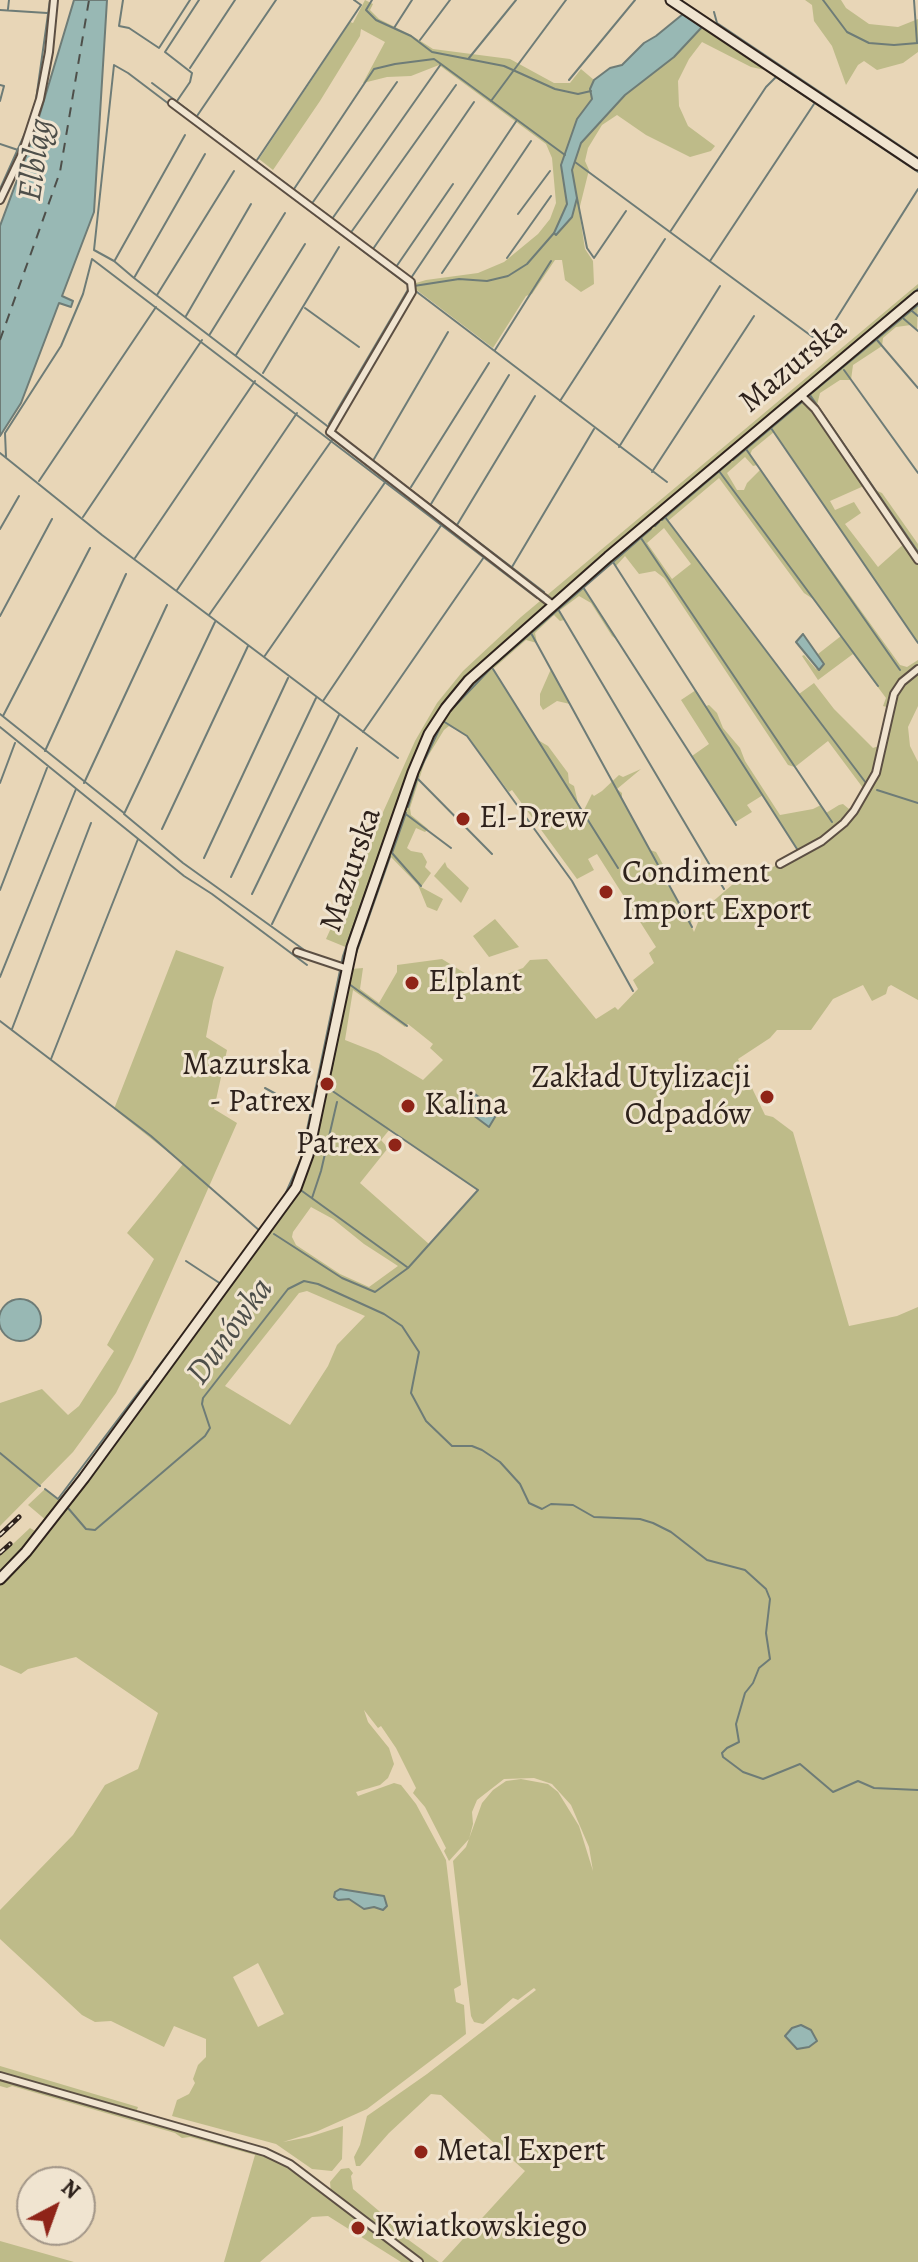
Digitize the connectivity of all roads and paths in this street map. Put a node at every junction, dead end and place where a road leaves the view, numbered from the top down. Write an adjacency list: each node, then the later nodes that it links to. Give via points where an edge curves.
1 (54, 0): 5 (street, via 40,99)
2 (671, 0): 4 (main road)
3 (172, 103): 9 (street, via 411,282 412,292 330,432)
4 (918, 165)
5 (0, 200)
6 (918, 296): 7 (main road, Mazurska)
7 (801, 395): 8 (street); 9 (main road, Mazurska)
8 (918, 560)
9 (553, 605): 13 (main road, Mazurska, via 464,685 434,725)
10 (918, 669): 11 (street, via 894,694 876,773 854,811 822,841)
11 (780, 864)
12 (297, 952): 13 (street)
13 (345, 968): 14 (main road, Mazurska, via 308,1155 296,1188 84,1478)
14 (0, 1579)
15 (0, 2076): 16 (street, via 265,2152 290,2164)
16 (419, 2262)

